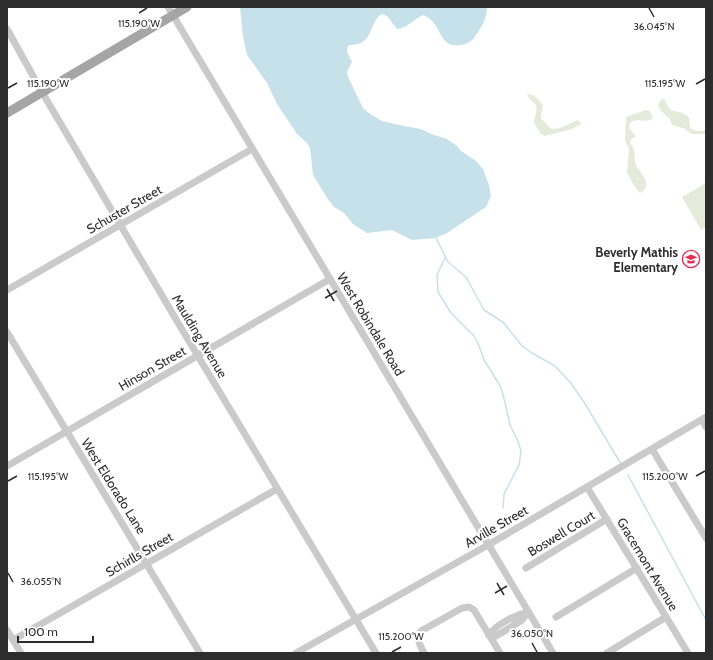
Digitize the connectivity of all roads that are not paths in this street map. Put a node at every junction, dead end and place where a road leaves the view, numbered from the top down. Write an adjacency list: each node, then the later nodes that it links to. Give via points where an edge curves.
1 (168, 7): 3 (street, West Robindale Road)
2 (187, 7): 3 (main road)
3 (172, 16): 5 (main road); 7 (street, West Robindale Road)
4 (7, 29): 5 (street, Maulding Avenue)
5 (42, 92): 6 (main road); 8 (street, Maulding Avenue)
6 (7, 113)
7 (252, 149): 8 (street, Schuster Street); 9 (street, West Robindale Road)
8 (121, 225): 10 (street, Schuster Street); 12 (street, Maulding Avenue)
9 (330, 279): 12 (street, Hinson Street); 22 (street, West Robindale Road)
10 (7, 290)
11 (7, 332): 15 (street, West Eldorado Lane)
12 (198, 356): 15 (street, Hinson Street); 19 (street, Maulding Avenue)
13 (704, 419): 14 (street); 16 (street, Arville Street)
14 (706, 427)
15 (66, 432): 17 (street, Hinson Street); 23 (street, West Eldorado Lane)
16 (652, 449): 18 (street, Arville Street); 21 (street)
17 (7, 466)
18 (588, 487): 20 (street, Gracemont Avenue); 22 (street, Arville Street)
19 (277, 489): 23 (street, Schirlls Street); 29 (street, Maulding Avenue)
20 (607, 519): 24 (street, Boswell Court); 25 (street, Gracemont Avenue)
21 (706, 538)
22 (488, 545): 26 (street, West Robindale Road); 29 (street, Arville Street)
23 (147, 563): 32 (street, Schirlls Street); 34 (street, West Eldorado Lane)
24 (526, 568)
25 (637, 568): 27 (street); 28 (street, Gracemont Avenue)
26 (528, 612): 31 (street, via 522,620 496,636); 39 (street, West Robindale Road)
27 (556, 616)
28 (666, 617): 40 (street); 41 (street, Gracemont Avenue)
29 (355, 619): 35 (street, Arville Street); 36 (street, Maulding Avenue)
30 (7, 630): 32 (street)
31 (489, 635): 37 (street, via 474,610 469,607 462,608 421,631 418,642); 38 (street)
32 (13, 640): 33 (street)
33 (21, 653)
34 (200, 653)
35 (296, 653)
36 (376, 653)
37 (424, 653)
38 (500, 653)
39 (553, 653)
40 (606, 653)
41 (688, 653)

